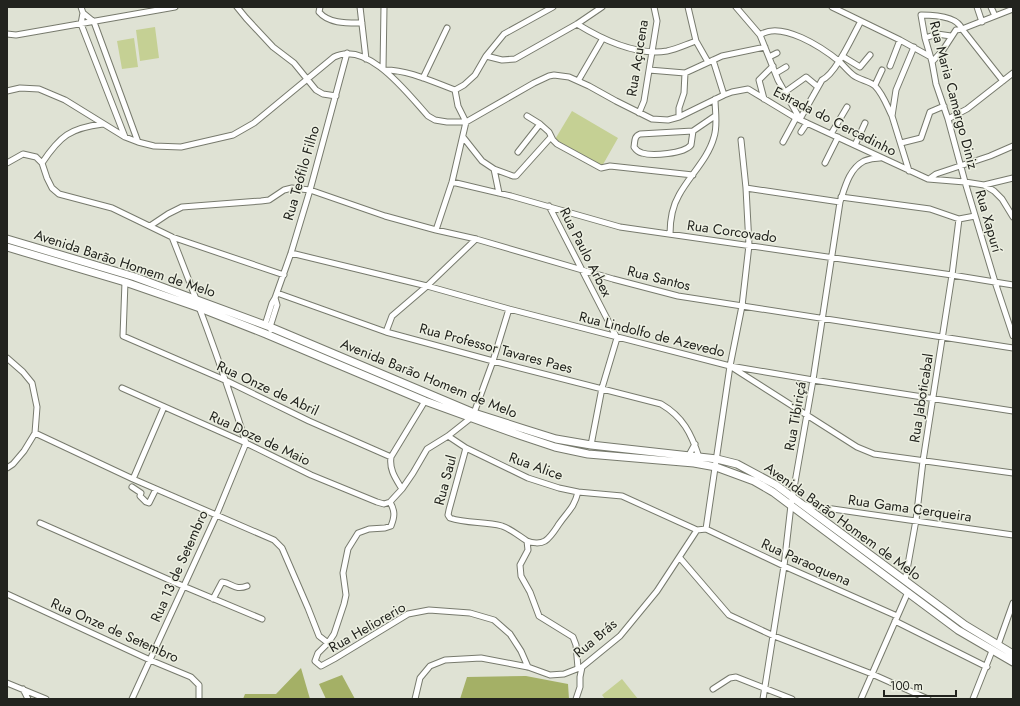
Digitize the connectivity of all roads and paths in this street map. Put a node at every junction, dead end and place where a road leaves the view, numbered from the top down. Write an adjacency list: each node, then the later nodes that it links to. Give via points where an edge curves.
1 (81, 7): 16 (street)
2 (175, 7): 19 (street)
3 (237, 7): 57 (street, via 273,47 294,63)
4 (320, 7): 20 (street, via 319,12 326,18 348,23)
5 (360, 7): 20 (street)
6 (384, 7): 50 (street)
7 (553, 7): 39 (street, via 504,34)
8 (602, 7): 23 (street)
9 (654, 7): 35 (street, Rua Açucena, via 657,21)
10 (688, 7): 32 (street)
11 (736, 7): 27 (street)
12 (832, 7): 18 (street)
13 (977, 7): 21 (street)
14 (991, 7): 17 (street)
15 (1013, 9): 17 (street)
16 (83, 13): 19 (street); 22 (street)
17 (995, 16): 21 (street)
18 (860, 21): 31 (street); 40 (street)
19 (94, 22): 22 (street); 91 (street)
20 (362, 22): 43 (street)
21 (982, 22): 25 (street)
22 (81, 24): 26 (street); 86 (street)
23 (577, 24): 29 (street); 39 (street, via 515,59 502,60)
24 (447, 28): 56 (street)
25 (962, 29): 28 (street, via 956,30); 30 (street, Rua Maria Camargo Diniz, via 961,25 950,19 921,14); 58 (street)
26 (7, 34)
27 (760, 35): 33 (street); 45 (street, via 777,30 793,34)
28 (951, 36): 30 (street, via 938,34); 46 (street)
29 (603, 38): 35 (street, via 631,49); 59 (street)
30 (925, 38): 41 (street, Rua Maria Camargo Diniz)
31 (900, 40): 34 (street); 48 (street)
32 (696, 41): 35 (street, via 668,51); 44 (street)
33 (765, 47): 42 (street); 44 (street, via 722,56)
34 (914, 47): 41 (street); 74 (street, via 896,90)
35 (652, 52): 51 (street, Rua Açucena)
36 (348, 53): 43 (street, Estrada do Cercadinho); 57 (street, via 334,57); 66 (street, Rua Teófilo Filho)
37 (777, 53): 42 (street)
38 (870, 55): 40 (street, via 860,68)
39 (486, 56): 62 (street, via 475,75)
40 (842, 56): 45 (street)
41 (929, 56): 46 (street, Rua Maria Camargo Diniz)
42 (769, 57): 47 (street)
43 (366, 59): 50 (street, Estrada do Cercadinho)
44 (711, 61): 53 (street); 65 (street)
45 (839, 61): 60 (street, via 854,76); 61 (street)
46 (932, 62): 69 (street, Rua Maria Camargo Diniz)
47 (773, 66): 54 (street); 68 (street, via 759,80)
48 (890, 66)
49 (786, 67): 54 (street)
50 (384, 70): 56 (street, via 394,70); 78 (street, Estrada do Cercadinho, via 428,116 447,122)
51 (649, 70): 53 (street); 71 (street, Rua Açucena)
52 (882, 70): 60 (street)
53 (685, 73): 75 (street)
54 (776, 73): 64 (street)
55 (1013, 73): 58 (street)
56 (423, 78): 62 (street)
57 (307, 79): 66 (street, via 316,90); 91 (street, via 254,123 233,136 181,147 154,146)
58 (1003, 81): 77 (street, via 966,109)
59 (578, 82): 71 (street, Estrada do Cercadinho); 78 (street, Estrada do Cercadinho, via 569,78 549,76)
60 (875, 86): 74 (street)
61 (818, 87): 64 (street, via 806,77); 76 (street)
62 (455, 90): 78 (street, via 458,106)
63 (7, 91): 81 (street, via 20,88 39,89 65,100)
64 (785, 92): 76 (street)
65 (724, 95): 67 (street, Estrada do Cercadinho); 68 (street, Estrada do Cercadinho, via 748,89)
66 (336, 96): 111 (street, Rua Teófilo Filho)
67 (715, 99): 73 (street); 75 (street, Estrada do Cercadinho)
68 (764, 99): 76 (street, Estrada do Cercadinho)
69 (944, 106): 77 (street, Rua Maria Camargo Diniz); 93 (street, via 930,112 921,138)
70 (847, 107): 85 (street)
71 (639, 113): 75 (street, Estrada do Cercadinho, via 652,119 668,120)
72 (527, 116): 82 (street)
73 (715, 116): 83 (street); 104 (street, via 715,135 712,144)
74 (892, 116): 93 (street)
75 (679, 117)
76 (798, 119): 79 (street, Estrada do Cercadinho); 92 (street)
77 (948, 119): 101 (street, Rua Maria Camargo Diniz)
78 (466, 122): 87 (street)
79 (807, 123): 84 (street); 85 (street, Estrada do Cercadinho)
80 (865, 123): 94 (street)
81 (103, 124): 86 (street); 99 (street, via 84,126 68,133 50,150)
82 (540, 124): 88 (street); 96 (street)
83 (693, 131): 83 (street, via 691,145 684,151 642,154 634,147 635,138 640,134)
84 (801, 132)
85 (831, 134): 89 (street, Estrada do Cercadinho)
86 (125, 137): 91 (street)
87 (463, 137): 102 (street, via 482,161); 107 (street)
88 (551, 137): 102 (street, via 516,176); 104 (street, via 557,144 601,168 610,166)
89 (838, 137): 94 (street, Estrada do Cercadinho); 100 (street)
90 (741, 140): 110 (street)
91 (138, 142)
92 (783, 142)
93 (901, 143): 103 (street)
94 (855, 145): 97 (street, Estrada do Cercadinho)
95 (1013, 146): 101 (street)
96 (518, 152)
97 (881, 158): 103 (street, Estrada do Cercadinho); 113 (street, Rua Tibiriçá, via 865,160 856,167)
98 (7, 163): 99 (street, via 23,154 36,157)
99 (42, 163): 118 (street, via 46,178 59,194 112,208)
100 (824, 163)
101 (961, 165): 106 (street); 108 (street, Rua Maria Camargo Diniz)
102 (494, 168): 112 (street)
103 (909, 171): 106 (street, Estrada do Cercadinho)
104 (693, 175): 120 (street, via 678,196 670,218)
105 (1013, 178): 109 (street)
106 (928, 179): 108 (street, Estrada do Cercadinho)
107 (452, 182): 112 (street, Rua Corcovado); 119 (street)
108 (965, 182): 109 (street, Estrada do Cercadinho); 115 (street, Rua Xapurí)
109 (984, 185): 116 (street, Estrada do Cercadinho, via 1002,199)
110 (746, 188): 113 (street); 124 (street)
111 (310, 190): 118 (street, Rua Santos, via 292,188 269,200 182,208); 119 (street, Rua Santos, via 385,216); 126 (street, Rua Teófilo Filho)
112 (499, 193): 114 (street, Rua Corcovado)
113 (840, 199): 117 (street, via 930,209); 127 (street, Rua Tibiriçá)
114 (549, 206): 120 (street, Rua Corcovado, via 620,227); 128 (street, Rua Paulo Arbex)
115 (975, 216): 117 (street); 133 (street, Rua Xapurí)
116 (1013, 217)
117 (959, 219): 130 (street, Rua Jaboticabal)
118 (150, 226): 121 (street)
119 (436, 230): 123 (street, Rua Santos)
120 (670, 234): 124 (street, Rua Corcovado)
121 (172, 237): 129 (street); 137 (street)
122 (7, 239): 131 (main road, Avenida Barão Homem de Melo)
123 (476, 239): 128 (street, Rua Santos); 134 (street)
124 (749, 245): 127 (street, Rua Corcovado); 138 (street)
125 (7, 247): 132 (main road, Avenida Barão Homem de Melo)
126 (291, 253): 129 (street, Rua Teófilo Filho); 134 (street, Rua Lindolfo de Azevedo)
127 (831, 257): 130 (street, Rua Corcovado); 141 (street, Rua Tibiriçá)
128 (582, 270): 138 (street, Rua Santos, via 678,296); 147 (street, Rua Paulo Arbex)
129 (284, 275): 136 (street, Rua Teófilo Filho)
130 (952, 275): 133 (street, Rua Corcovado); 146 (street, Rua Jaboticabal)
131 (135, 277): 132 (main road, via 128,278); 137 (main road, Avenida Barão Homem de Melo)
132 (125, 282): 139 (main road, Avenida Barão Homem de Melo); 153 (street, Rua Onze de Abril, via 123,336)
133 (995, 282): 135 (street, Rua Corcovado); 145 (street, Rua Xapurí)
134 (427, 286): 140 (street, Rua Lindolfo de Azevedo); 143 (street, via 392,316)
135 (1013, 286)
136 (276, 295): 142 (street, Rua Teófilo Filho, via 277,305); 143 (street, Rua Professor Tavares Paes)
137 (197, 300): 139 (street); 142 (main road, Avenida Barão Homem de Melo)
138 (742, 306): 141 (street, Rua Santos); 151 (street)
139 (200, 308): 144 (main road, Avenida Barão Homem de Melo); 153 (street)
140 (509, 309): 147 (street, Rua Lindolfo de Azevedo); 150 (street)
141 (822, 318): 146 (street, Rua Santos); 152 (street, Rua Tibiriçá)
142 (267, 326): 144 (street); 161 (main road, Avenida Barão Homem de Melo)
143 (386, 332): 150 (street, Rua Professor Tavares Paes)
144 (272, 336): 157 (main road, Avenida Barão Homem de Melo)
145 (1013, 336)
146 (942, 337): 148 (street, Rua Santos); 156 (street, Rua Jaboticabal)
147 (617, 338): 151 (street, Rua Lindolfo de Azevedo); 155 (street)
148 (1013, 348)
149 (7, 358): 162 (street, via 32,383 37,407)
150 (493, 361): 155 (street, Rua Professor Tavares Paes); 161 (street)
151 (730, 366): 152 (street, Rua Lindolfo de Azevedo); 160 (street); 171 (street)
152 (813, 380): 156 (street, Rua Lindolfo de Azevedo); 160 (street, Rua Tibiriçá)
153 (227, 381): 164 (street); 169 (street, Rua Onze de Abril)
154 (122, 388): 158 (street, Rua Doze de Maio)
155 (602, 388): 165 (street, Rua Professor Tavares Paes, via 661,404 679,416); 166 (street)
156 (933, 398): 159 (street, Rua Lindolfo de Azevedo); 172 (street, Rua Jaboticabal)
157 (425, 401): 161 (main road, Avenida Barão Homem de Melo); 169 (street)
158 (164, 407): 164 (street, Rua Doze de Maio); 176 (street)
159 (1013, 411)
160 (807, 414): 172 (street, via 857,447 874,454); 181 (street, Rua Tibiriçá)
161 (473, 415): 163 (street); 166 (main road, Avenida Barão Homem de Melo, via 556,439); 173 (main road, Avenida Barão Homem de Melo, via 555,447 588,454)
162 (35, 433): 174 (street, via 24,451); 176 (street)
163 (448, 436): 167 (street, Rua Alice); 179 (street, via 427,449)
164 (246, 443): 182 (street, Rua Doze de Maio, via 311,475 384,504); 185 (street, Rua 13 de Setembro)
165 (695, 444): 168 (street); 170 (street, Rua Professor Tavares Paes)
166 (591, 445): 168 (main road, Avenida Barão Homem de Melo)
167 (466, 448): 180 (street, Rua Alice, via 528,478); 191 (street, Rua Saul, via 448,515 460,522 488,523 504,527)
168 (689, 455): 170 (main road, Avenida Barão Homem de Melo)
169 (391, 457): 179 (street, via 392,470)
170 (700, 457): 171 (main road, Avenida Barão Homem de Melo)
171 (717, 459): 173 (street); 181 (main road, Avenida Barão Homem de Melo, via 737,464 757,474)
172 (923, 461): 175 (street); 186 (street, Rua Jaboticabal)
173 (716, 467): 183 (main road, Avenida Barão Homem de Melo, via 754,481); 188 (street)
174 (7, 468)
175 (1013, 473)
176 (133, 479): 178 (street)
177 (132, 487): 178 (street, via 141,493 143,500 150,503)
178 (156, 489): 185 (street)
179 (402, 489): 182 (street)
180 (578, 492): 189 (street, Rua Alice, via 622,496); 191 (street, via 570,512 549,538 544,542)
181 (793, 497): 183 (street, Rua Tibiriçá); 184 (main road, Avenida Barão Homem de Melo)
182 (390, 502): 204 (street, via 394,511 391,526 369,528 358,533 348,549 343,573 346,595 334,634)
183 (791, 505): 193 (street, Rua Tibiriçá); 197 (main road, Avenida Barão Homem de Melo)
184 (804, 505): 186 (street, Rua Gama Cerqueira); 194 (main road, Avenida Barão Homem de Melo)
185 (216, 516): 195 (street, Rua 13 de Setembro); 204 (street, via 274,540 282,548 319,636)
186 (916, 520): 190 (street, Rua Gama Cerqueira); 194 (street, Rua Jaboticabal)
187 (40, 523): 195 (street)
188 (706, 529): 189 (street); 193 (street, Rua Paraoquena)
189 (697, 530): 192 (street, Rua Brás)
190 (1013, 535)
191 (527, 541): 212 (street, via 528,550 520,565 521,576 539,616 573,637)
192 (680, 558): 203 (street, via 729,615); 212 (street, Rua Brás, via 620,636)
193 (784, 566): 202 (street, Rua Paraoquena); 203 (street, Rua Tibiriçá)
194 (905, 581): 205 (main road, Avenida Barão Homem de Melo, via 965,625)
195 (183, 586): 199 (street); 208 (street, Rua 13 de Setembro)
196 (247, 586): 199 (street, via 236,588 222,582)
197 (908, 592): 202 (street); 206 (main road, Avenida Barão Homem de Melo, via 958,630)
198 (7, 594): 208 (street, Rua Onze de Setembro)
199 (213, 599): 201 (street)
200 (1013, 603): 205 (street)
201 (262, 619)
202 (896, 619): 211 (street, Rua Paraoquena); 213 (street)
203 (774, 636): 213 (street); 215 (street, Rua Tibiriçá)
204 (328, 643): 210 (street, Rua Heliorerio, via 318,653 315,661 321,666 408,614 429,610 470,613 494,620 510,634)
205 (998, 645): 207 (main road, Avenida Barão Homem de Melo)
206 (992, 651): 209 (main road, Avenida Barão Homem de Melo); 211 (street)
207 (1012, 651)
208 (150, 660): 220 (street, Rua 13 de Setembro); 221 (street, Rua Onze de Setembro, via 191,677 199,685)
209 (1013, 662)
210 (528, 667): 212 (street, Rua Brás, via 550,675 564,674); 222 (street, Rua Brás, via 481,658 445,660 430,666 420,678)
211 (987, 667): 228 (street)
212 (580, 668): 223 (street, via 580,687)
213 (872, 674): 226 (street); 227 (street)
214 (7, 682): 216 (street)
215 (765, 688): 217 (street, via 736,677); 224 (street, Rua Tibiriçá); 225 (street)
216 (23, 689): 218 (street); 219 (street)
217 (713, 689)
218 (28, 699)
219 (46, 699)
220 (132, 699)
221 (199, 699)
222 (415, 699)
223 (576, 699)
224 (763, 699)
225 (792, 699)
226 (861, 699)
227 (928, 699)
228 (973, 699)

